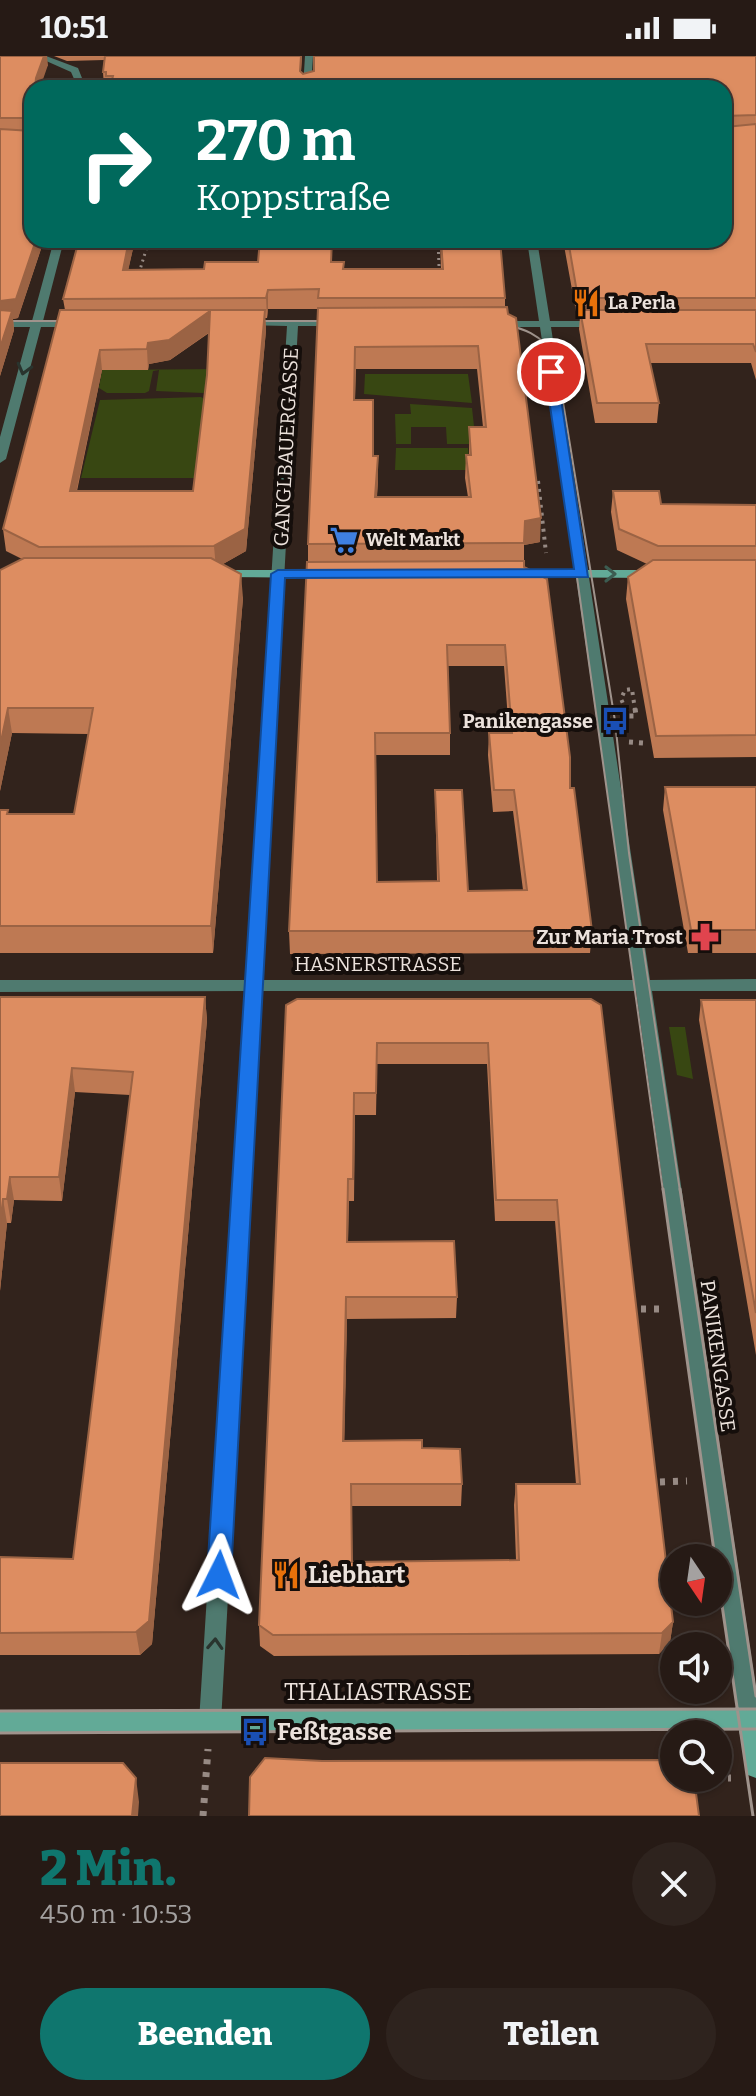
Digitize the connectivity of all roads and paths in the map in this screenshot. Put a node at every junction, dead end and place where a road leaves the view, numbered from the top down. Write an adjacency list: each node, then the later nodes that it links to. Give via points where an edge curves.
1 (309, 56): 4 (street)
2 (40, 58): 3 (street, via 75,70)
3 (79, 80)
4 (308, 80)
5 (57, 248): 16 (street)
6 (146, 248): 10 (path)
7 (438, 248): 9 (path, via 439,266)
8 (533, 248): 18 (street, PANIKENGASSE)
9 (454, 266)
10 (138, 275)
11 (233, 323): 12 (street)
12 (293, 323): 13 (street); 24 (street, GANGLBAUERGASSE)
13 (357, 323)
14 (484, 323): 18 (street)
15 (0, 324): 16 (street)
16 (37, 324): 17 (street); 20 (street, one-way to 20)
17 (97, 324)
18 (543, 324): 19 (street); 27 (street, PANIKENGASSE)
19 (605, 324)
20 (0, 459)
21 (538, 481): 22 (path)
22 (547, 557)
23 (201, 574): 24 (main road)
24 (278, 574): 25 (main road); 32 (street, GANGLBAUERGASSE)
25 (338, 574)
26 (503, 574): 27 (main road)
27 (582, 574): 28 (main road, one-way to 28); 29 (street, PANIKENGASSE)
28 (665, 574)
29 (640, 985): 30 (street, HASNERSTRASSE); 32 (street, HASNERSTRASSE); 37 (street, PANIKENGASSE)
30 (756, 985)
31 (0, 986): 32 (street, HASNERSTRASSE)
32 (254, 986): 38 (street, GANGLBAUERGASSE, one-way to 32)
33 (641, 1309): 34 (path)
34 (671, 1309)
35 (695, 1481): 36 (path)
36 (660, 1482)
37 (752, 1719): 38 (main road, THALIASTRASSE); 40 (main road)
38 (210, 1722): 39 (main road, THALIASTRASSE); 42 (path)
39 (0, 1723)
40 (752, 1773): 41 (path)
41 (732, 1775)
42 (203, 1816)

